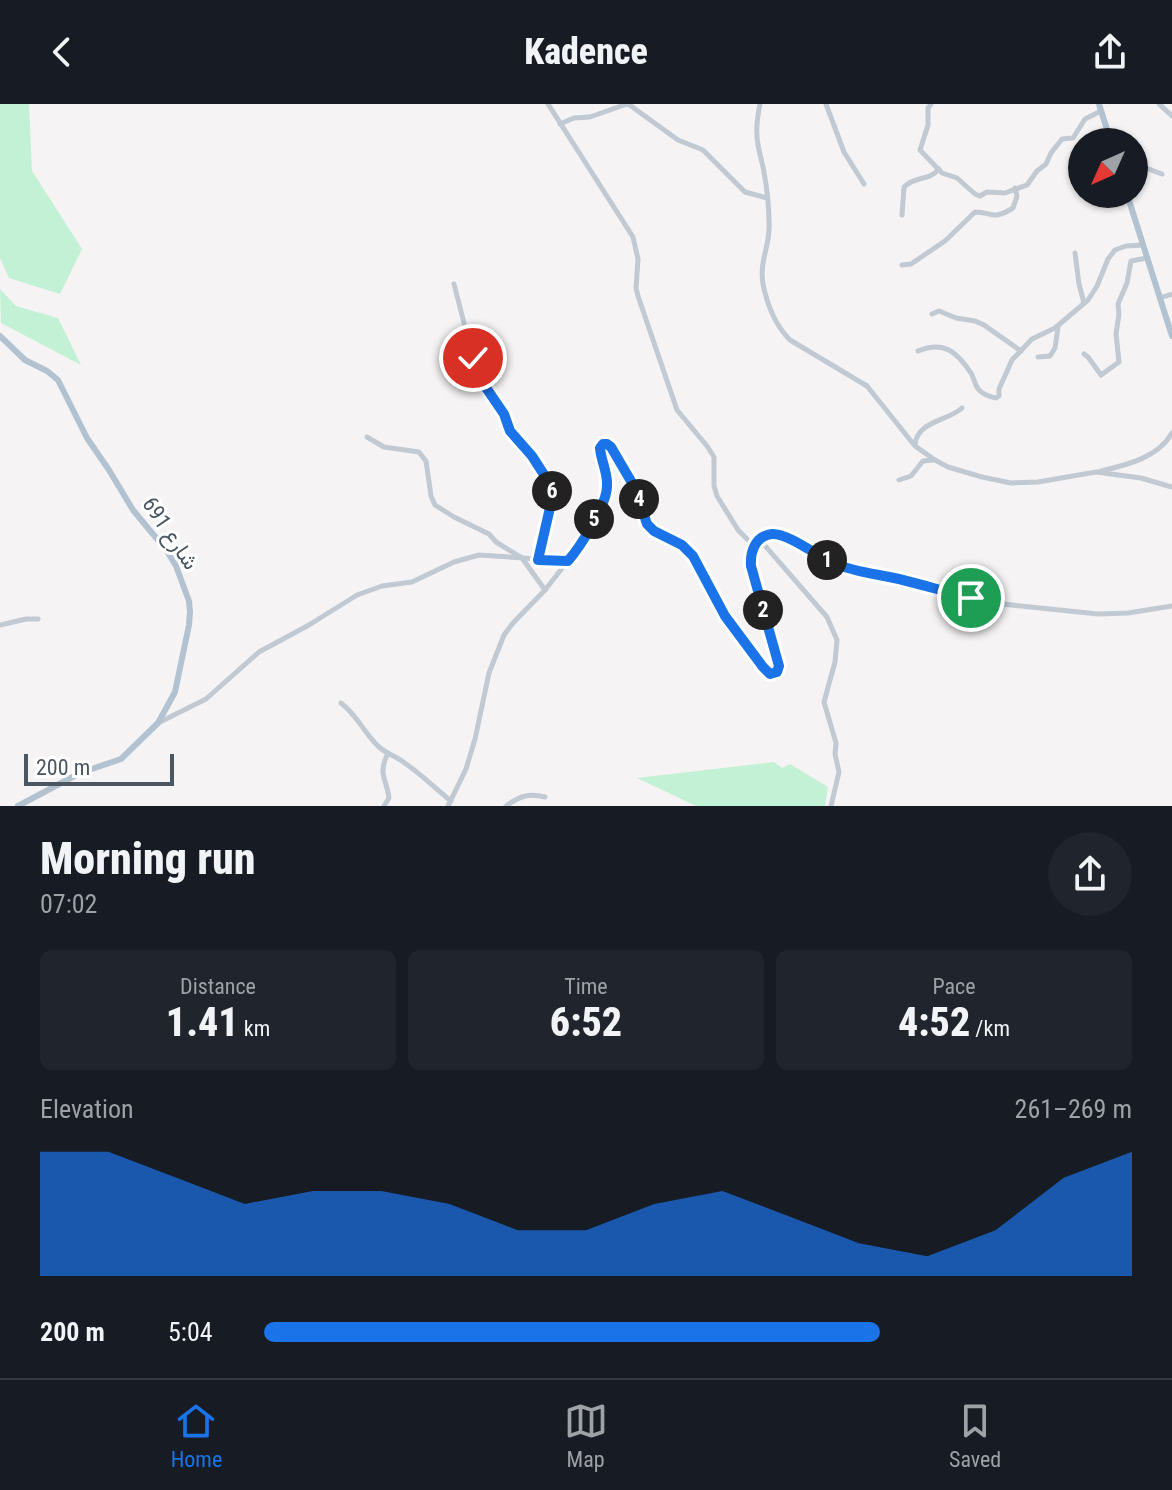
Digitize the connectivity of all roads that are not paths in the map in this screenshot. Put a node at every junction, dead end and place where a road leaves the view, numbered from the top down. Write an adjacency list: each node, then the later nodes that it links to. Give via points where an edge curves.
1 (548, 104): 8 (street)
2 (760, 104): 15 (street, via 756,137)
3 (826, 104): 13 (street, via 844,152)
4 (931, 104): 10 (street, via 920,150)
5 (1159, 104): 7 (street)
6 (1100, 107): 9 (main road); 14 (street, via 1073,138 1063,138 1027,185)
7 (1172, 116)
8 (560, 124): 15 (street, via 627,104 678,140 703,150 745,192); 43 (street, via 633,237 638,296 677,410 711,451 717,496)
9 (1107, 128)
10 (939, 169): 14 (street, via 976,196); 17 (street, via 904,187)
11 (1148, 169): 12 (street)
12 (1162, 174)
13 (864, 184)
14 (1015, 188): 21 (street, via 1013,208 990,216 975,212 945,241)
15 (767, 198): 37 (street, via 769,234 762,269 766,296 781,329 802,348 867,386)
16 (1131, 208): 18 (main road)
17 (902, 215)
18 (1143, 245): 20 (main road); 25 (street, via 1115,250)
19 (1075, 253): 25 (street)
20 (1147, 258): 24 (main road); 32 (street, via 1131,261 1119,298 1119,362 1101,375)
21 (902, 265)
22 (454, 284): 45 (street, via 474,370 550,484 552,499)
23 (1172, 294): 24 (street)
24 (1160, 298): 29 (main road)
25 (1084, 303): 27 (street)
26 (932, 314): 31 (street, via 939,311 975,321)
27 (1058, 326): 31 (street); 33 (street, via 1050,356)
28 (0, 336): 52 (main road, شارع 691, via 25,360 58,380 87,438 183,581 189,625 175,692)
29 (1172, 336)
30 (918, 351): 31 (street, via 946,347 978,388 996,398)
31 (1021, 351)
32 (1084, 354)
33 (1038, 357)
34 (962, 408): 37 (street, via 920,431)
35 (1172, 433): 39 (street, via 1135,462)
36 (367, 437): 44 (street, via 384,447 419,452 426,461 435,505)
37 (915, 446): 38 (street)
38 (935, 460): 39 (street, via 1011,483); 40 (street, via 923,461 911,476)
39 (1096, 472): 41 (street)
40 (899, 480)
41 (1172, 487)
42 (760, 540): 43 (street); 48 (street, via 782,535 846,568 993,603 1098,614); 59 (street, via 827,617 837,640 824,702 839,772)
43 (754, 546): 46 (street, via 751,566 779,666 774,674 732,627 693,556 647,524 632,481 607,444 600,448 606,495)
44 (522, 558): 45 (street); 47 (street); 52 (street, via 479,555 412,582 357,595 259,652 206,699)
45 (538, 560): 46 (street)
46 (568, 561): 47 (street)
47 (545, 590): 55 (street, via 504,635 489,673 466,769)
48 (1172, 606)
49 (38, 619): 50 (street)
50 (0, 625)
51 (341, 703): 53 (street)
52 (158, 723): 56 (main road, شارع 691, via 121,759 80,773)
53 (388, 753): 55 (street); 57 (street, via 382,768 389,798)
54 (545, 797): 58 (street, via 519,796)
55 (450, 803)
56 (18, 806)
57 (384, 806)
58 (506, 806)
59 (831, 806)

